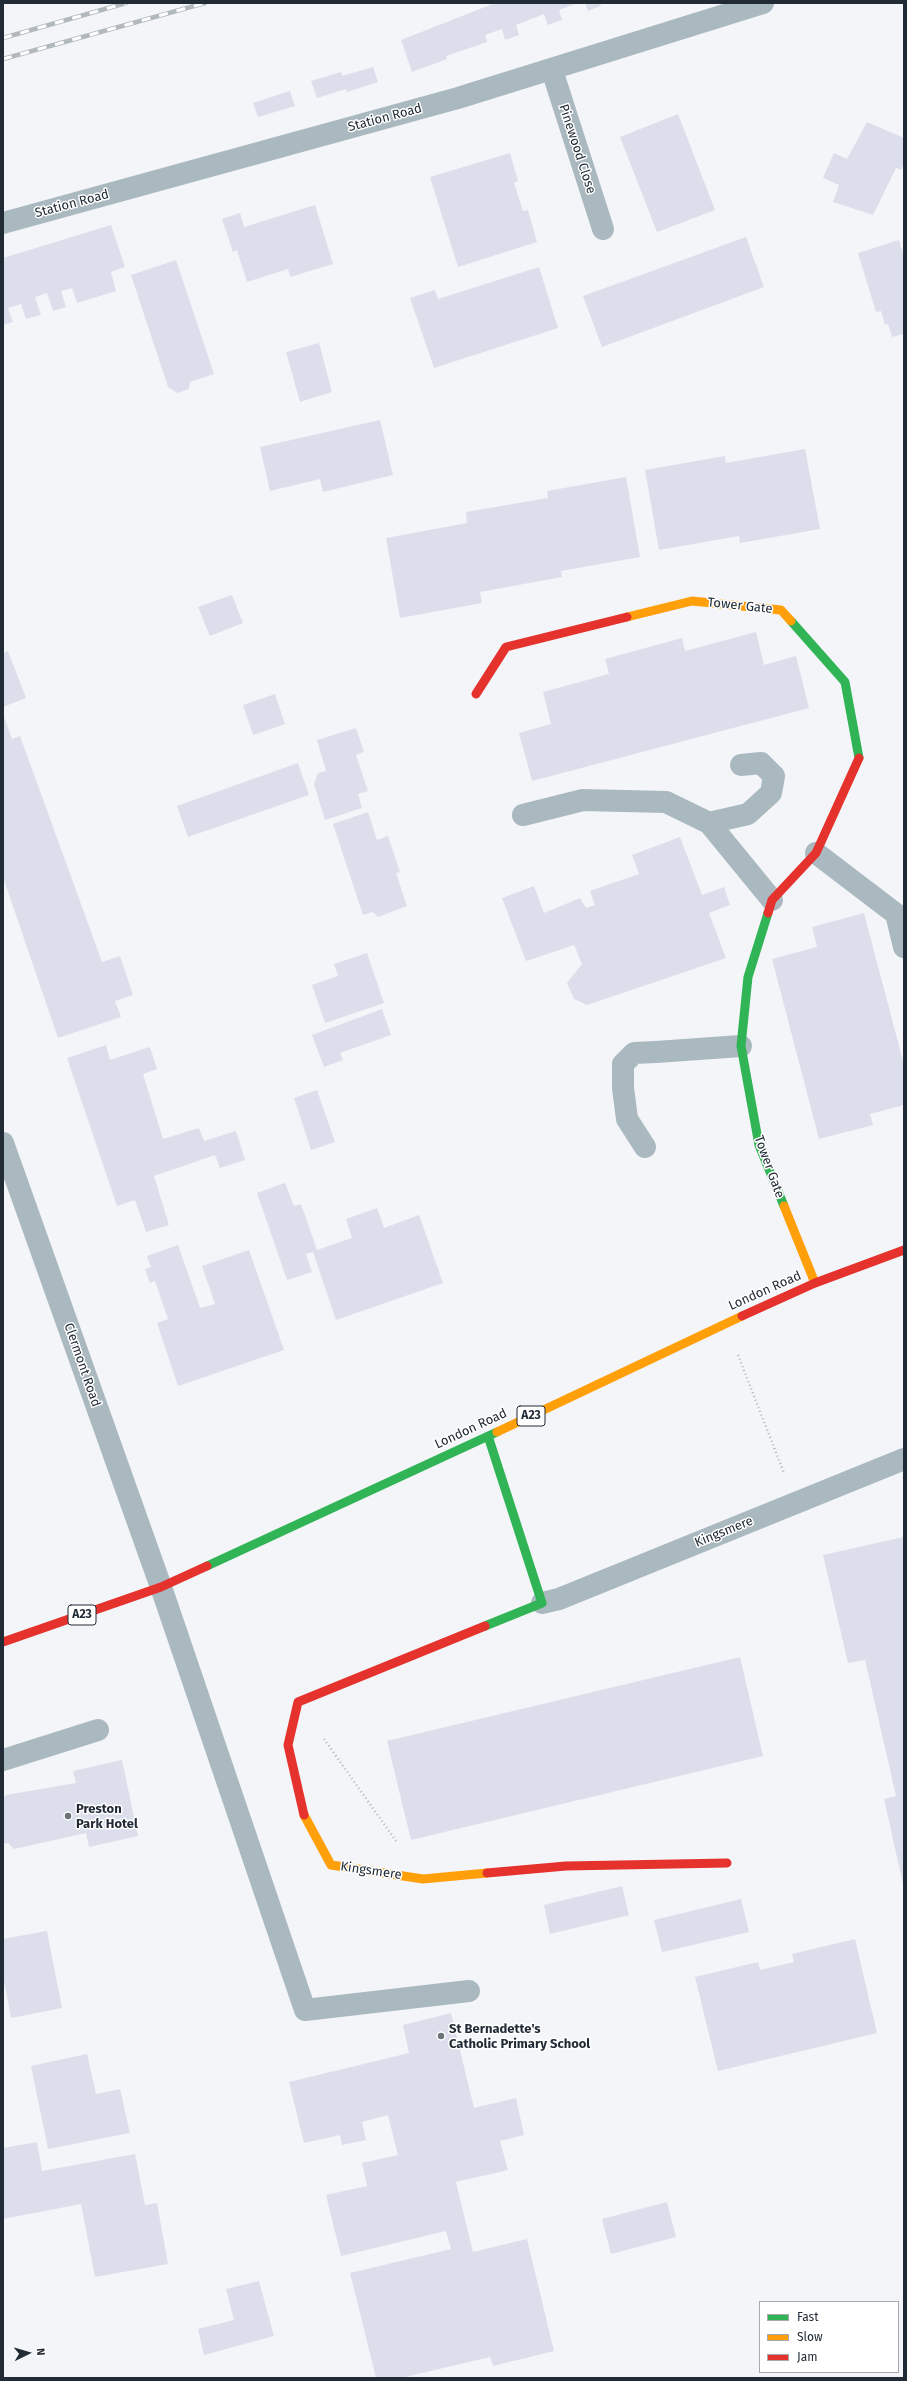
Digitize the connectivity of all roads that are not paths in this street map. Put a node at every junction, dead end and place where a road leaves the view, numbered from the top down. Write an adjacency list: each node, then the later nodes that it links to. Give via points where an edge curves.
1 (764, 3): 2 (street, Station Road)
2 (552, 70): 3 (street, Station Road); 4 (street, Pinewood Close)
3 (3, 223)
4 (603, 229)
5 (476, 694): 9 (main road, Tower Gate, via 506,647 692,601 781,610 845,682 860,756)
6 (741, 765): 8 (street, via 762,763 774,776 771,793 748,814)
7 (523, 815): 8 (street, via 583,800 666,802)
8 (709, 823): 10 (street)
9 (816, 854): 10 (main road, Tower Gate); 11 (street, via 896,914)
10 (772, 900): 12 (main road, Tower Gate, via 748,977)
11 (904, 946)
12 (741, 1046): 14 (street, via 634,1053 623,1064 627,1119); 16 (main road, Tower Gate, via 759,1145)
13 (3, 1143): 19 (street, Clermont Road)
14 (645, 1147)
15 (904, 1250): 16 (main road, London Road / A23)
16 (815, 1284): 17 (main road, London Road / A23, via 726,1323)
17 (488, 1436): 19 (main road, London Road / A23); 20 (main road)
18 (904, 1459): 20 (street, Kingsmere, via 559,1599)
19 (161, 1587): 21 (main road, A23); 25 (street, Clermont Road, via 305,2010)
20 (542, 1603): 24 (main road, Kingsmere, via 298,1702 288,1745 305,1820 331,1865 423,1879 566,1866)
21 (3, 1642)
22 (98, 1730): 23 (street)
23 (3, 1760)
24 (727, 1863)
25 (469, 1991)

